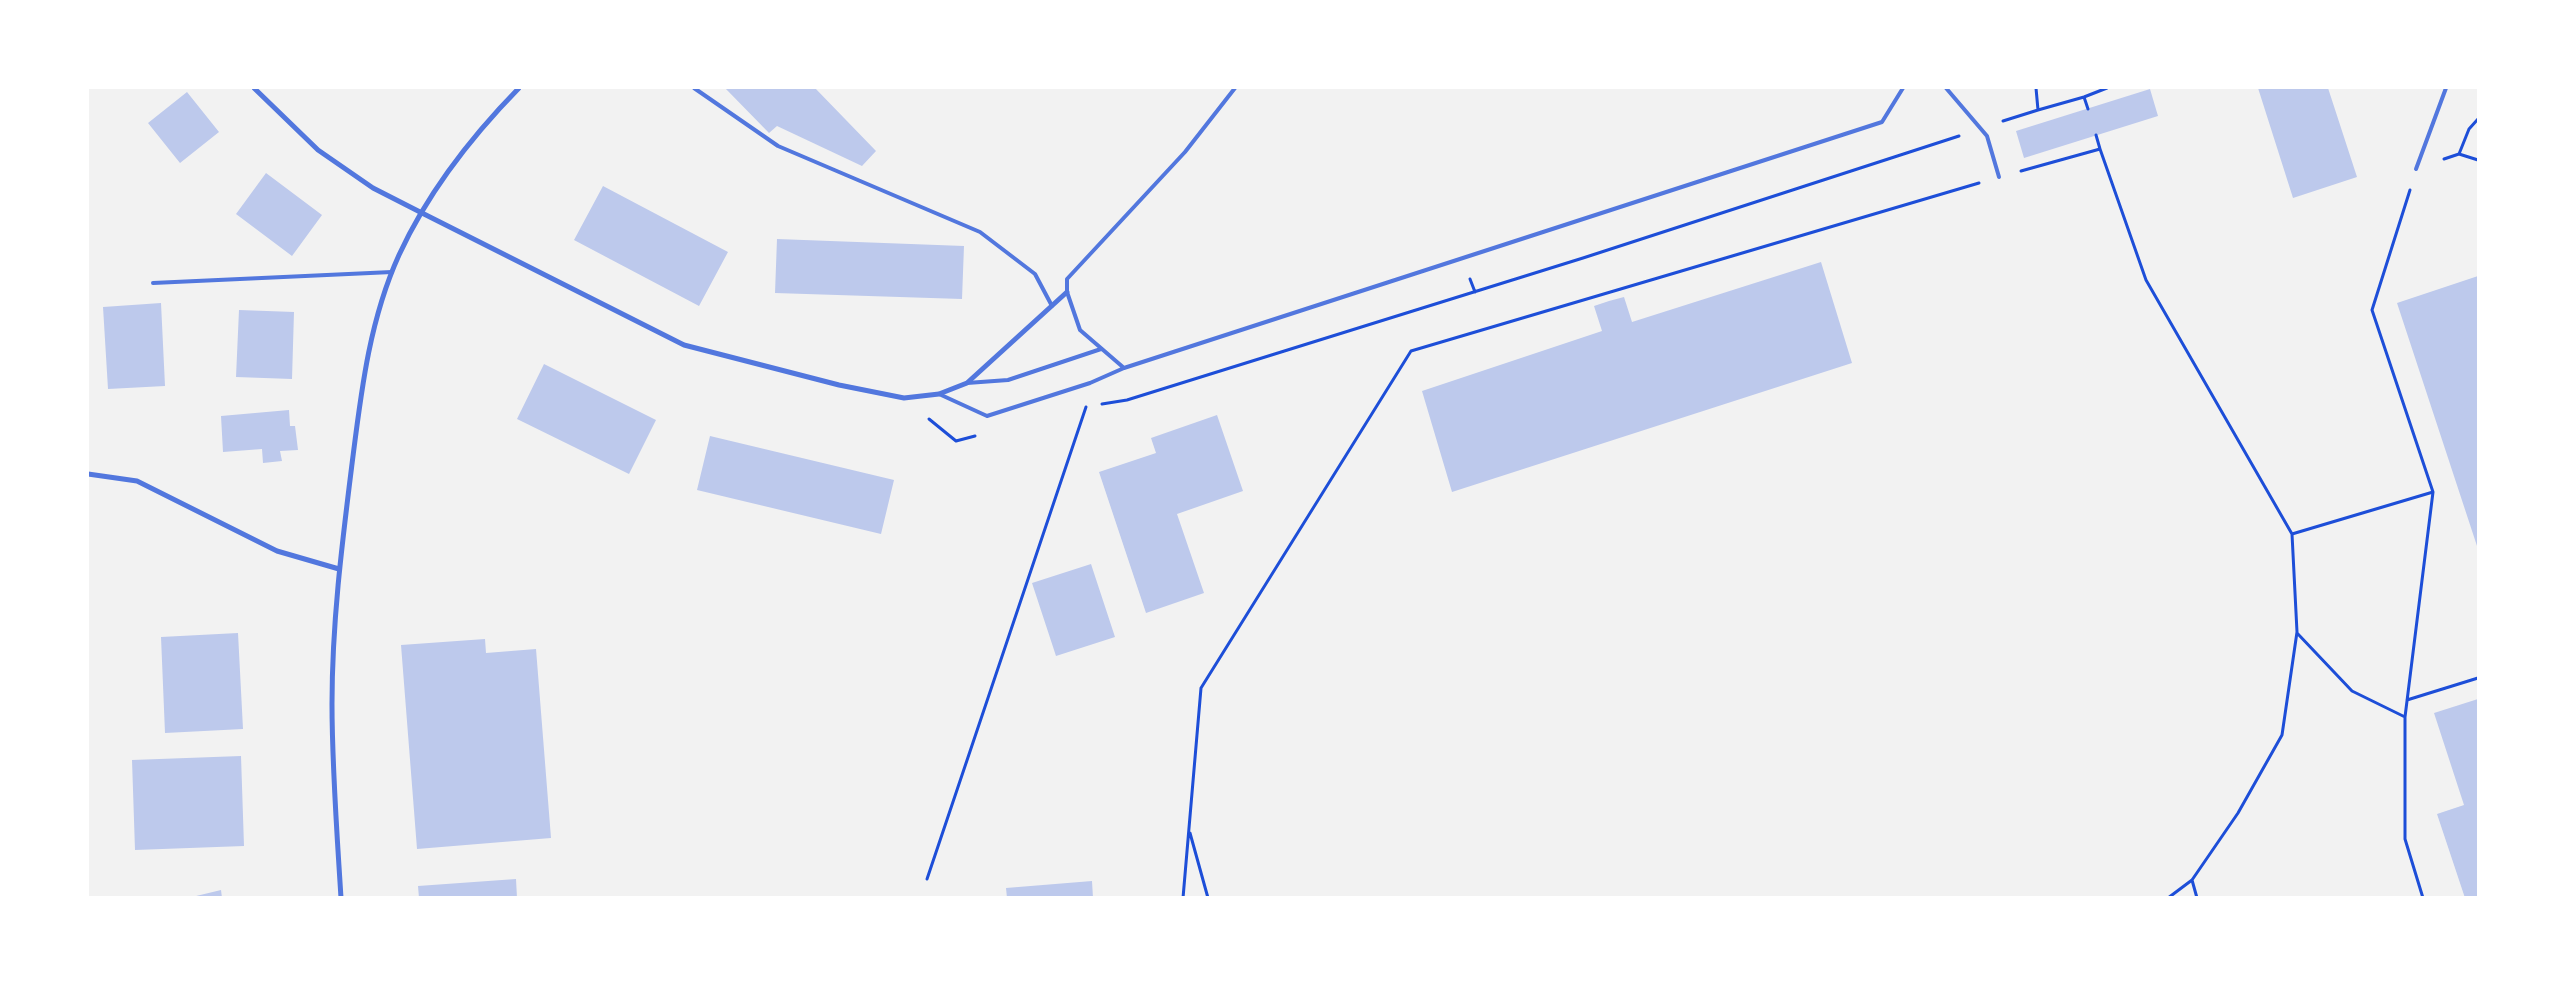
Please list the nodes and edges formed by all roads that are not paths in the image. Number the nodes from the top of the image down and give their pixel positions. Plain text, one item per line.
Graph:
1 (254, 88) edge
2 (518, 88) edge
3 (694, 88) edge
4 (1235, 88) edge
5 (1904, 88) edge
6 (1946, 88) edge
7 (2446, 88) edge
8 (2416, 169) road end
9 (1999, 177) road end
10 (422, 213) junction
11 (392, 272) junction
12 (153, 283) dead end
13 (1068, 292) junction
14 (1052, 306) junction
15 (1101, 349) junction
16 (1124, 368) junction
17 (967, 383) junction
18 (939, 394) junction
19 (88, 474) edge
20 (339, 569) junction
21 (340, 898) edge

1 - 10 street
2 - 10 street
3 - 14 lane
4 - 13 lane
5 - 16 lane
6 - 9 lane
7 - 8 lane
10 - 11 street
10 - 18 street
11 - 12 lane
11 - 20 street
13 - 14 street
13 - 15 lane
14 - 17 street
15 - 16 lane
15 - 17 lane
16 - 18 lane
17 - 18 street
19 - 20 street
20 - 21 street

